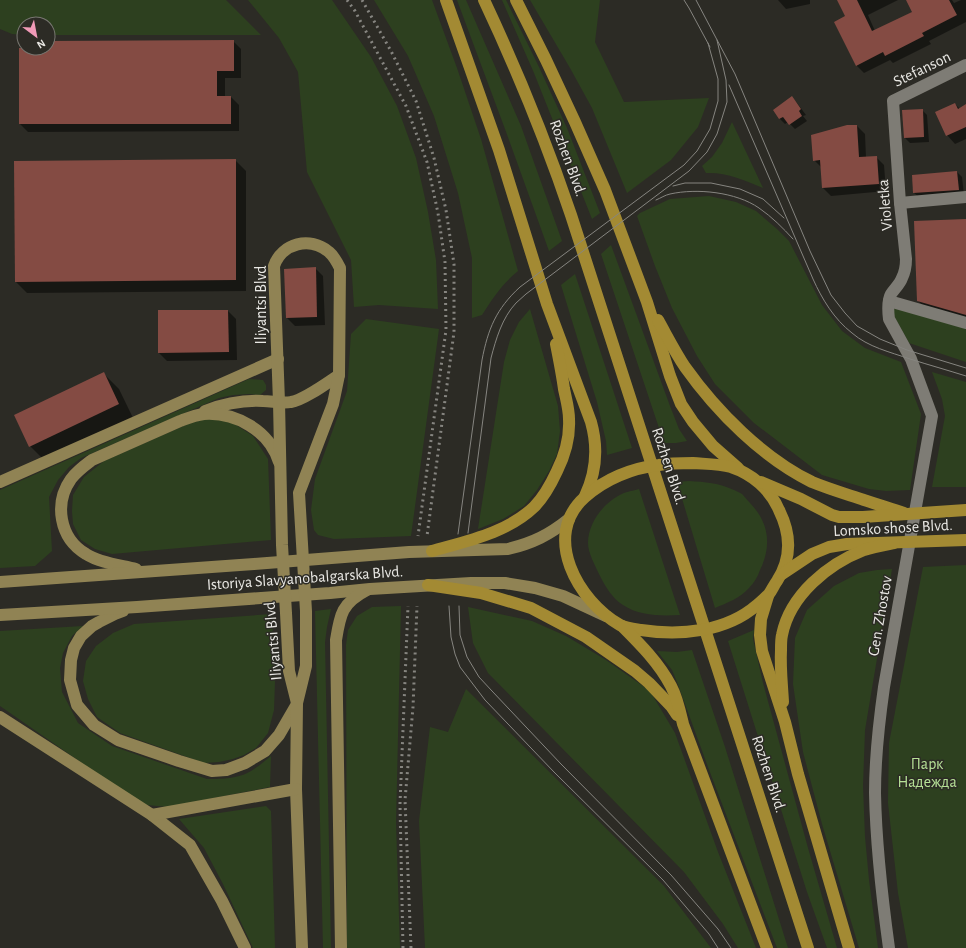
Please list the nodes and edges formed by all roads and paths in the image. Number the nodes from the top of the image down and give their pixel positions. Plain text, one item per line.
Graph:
1 (446, 0) edge
2 (484, 0) edge
3 (516, 0) edge
4 (966, 65) edge
5 (893, 101) joint
6 (966, 197) edge
7 (900, 203) junction
8 (889, 300) junction
9 (647, 302) junction
10 (549, 309) junction
11 (966, 323) edge
12 (278, 359) junction
13 (339, 375) junction
14 (280, 402) junction
15 (180, 421) junction
16 (281, 469) junction
17 (750, 476) junction
18 (0, 482) edge
19 (584, 498) junction
20 (962, 510) edge
21 (904, 513) junction
22 (569, 519) junction
23 (960, 540) edge
24 (894, 543) junction
25 (432, 551) junction
26 (147, 572) junction
27 (782, 574) junction
28 (0, 582) edge
29 (471, 587) junction
30 (370, 589) junction
31 (768, 596) junction
32 (137, 607) junction
33 (0, 616) edge
34 (607, 616) junction
35 (621, 626) junction
36 (297, 703) junction
37 (0, 717) edge
38 (785, 722) junction
39 (683, 724) junction
40 (296, 790) junction
41 (152, 815) junction
42 (245, 948) edge
43 (302, 948) edge
44 (341, 948) edge
45 (767, 948) edge
46 (808, 948) edge
47 (849, 948) edge
48 (889, 948) edge

1 - 10 main road
2 - 46 main road, Rozhen Blvd.
3 - 9 main road, Rozhen Blvd.
4 - 5 street, Stefanson
5 - 7 street, Violetka
6 - 7 street
7 - 8 street, Violetka
8 - 11 street
8 - 48 street, Gen. Zhostov
9 - 17 main road, Rozhen Blvd.
9 - 21 main road
10 - 19 main road
10 - 25 main road
12 - 13 main road, Iliyantsi Blvd
12 - 14 main road, Iliyantsi Blvd
12 - 18 main road
13 - 14 main road
13 - 36 main road, Iliyantsi Blvd
14 - 15 main road
14 - 16 main road, Iliyantsi Blvd
15 - 16 main road
15 - 26 main road
16 - 36 main road, Iliyantsi Blvd
17 - 19 main road, Lomsko shose Blvd.
17 - 21 main road, Lomsko shose Blvd.
17 - 27 main road, Rozhen Blvd.
19 - 22 main road
20 - 21 main road, Lomsko shose Blvd.
22 - 25 main road, Istoriya Slavyanobalgarska Blvd.
22 - 34 main road
23 - 24 main road, Lomsko shose Blvd.
24 - 27 main road, Lomsko shose Blvd.
24 - 38 main road
25 - 26 main road, Istoriya Slavyanobalgarska Blvd.
26 - 28 main road, Istoriya Slavyanobalgarska Blvd.
27 - 31 main road
29 - 30 main road, Istoriya Slavyanobalgarska Blvd.
29 - 34 main road
29 - 39 main road
30 - 32 main road, Istoriya Slavyanobalgarska Blvd.
30 - 44 main road
31 - 35 main road
31 - 38 main road, Rozhen Blvd.
32 - 33 main road, Istoriya Slavyanobalgarska Blvd.
32 - 36 main road
34 - 35 main road
35 - 39 main road
36 - 40 main road, Iliyantsi Blvd
37 - 41 main road
38 - 47 main road, Rozhen Blvd.
39 - 45 main road
40 - 41 main road
40 - 43 main road, Iliyantsi Blvd
41 - 42 main road

